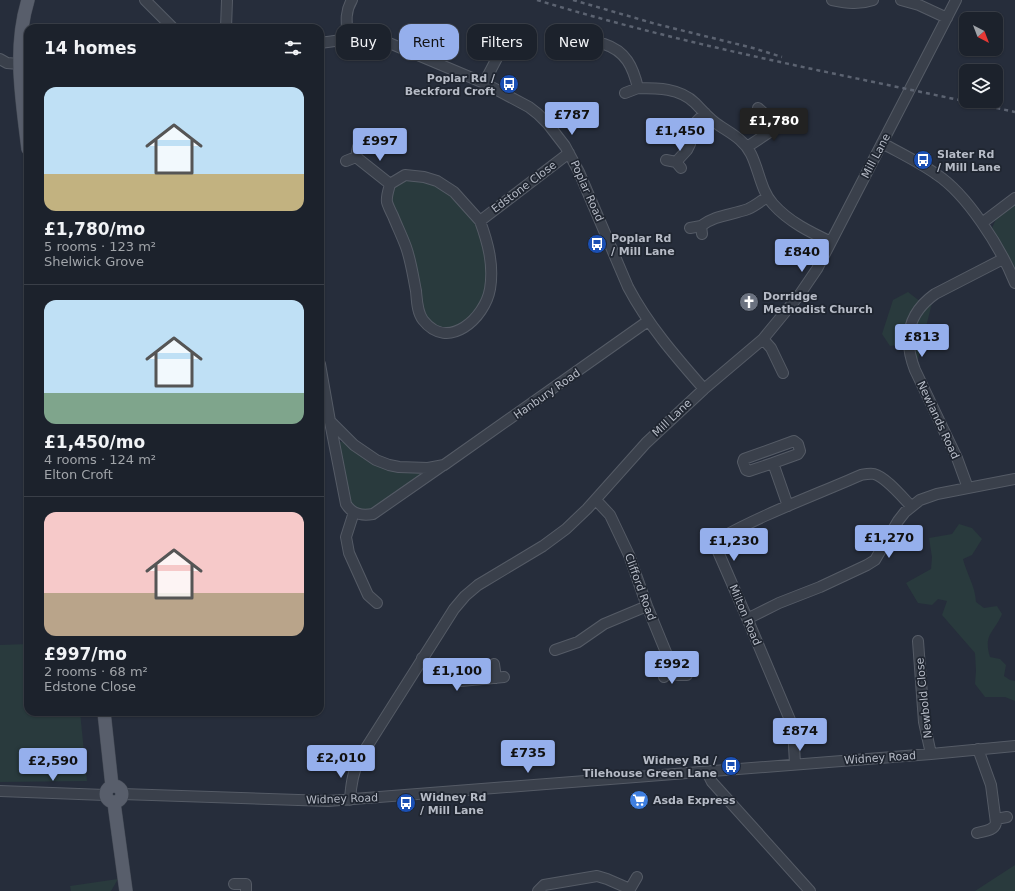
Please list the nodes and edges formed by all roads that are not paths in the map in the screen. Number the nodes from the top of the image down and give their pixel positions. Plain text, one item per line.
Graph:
1 (145, 0) edge
2 (227, 0) edge
3 (352, 0) edge
4 (832, 0) edge
5 (873, 0) edge
6 (901, 0) edge
7 (956, 0) edge
8 (25, 4) edge
9 (947, 18) junction
10 (169, 24) edge
11 (226, 24) edge
12 (347, 24) edge
13 (336, 41) edge
14 (324, 42) edge
15 (391, 44) edge
16 (604, 44) dead end
17 (0, 59) edge
18 (496, 60) edge
19 (19, 64) junction
20 (484, 83) junction
21 (638, 88) junction
22 (625, 93) dead end
23 (758, 108) dead end
24 (24, 111) edge
25 (704, 113) junction
26 (789, 119) dead end
27 (778, 126) junction
28 (882, 143) junction
29 (747, 147) junction
30 (569, 153) junction
31 (346, 161) dead end
32 (674, 163) dead end
33 (390, 184) junction
34 (767, 197) junction
35 (1015, 198) edge
36 (480, 221) junction
37 (982, 223) junction
38 (690, 228) dead end
39 (832, 242) junction
40 (1004, 259) junction
41 (1015, 283) edge
42 (648, 321) junction
43 (763, 339) junction
44 (783, 373) dead end
45 (324, 387) edge
46 (704, 389) junction
47 (330, 421) junction
48 (773, 463) junction
49 (444, 465) junction
50 (1015, 479) edge
51 (968, 488) junction
52 (596, 500) junction
53 (788, 506) junction
54 (911, 506) junction
55 (354, 512) junction
56 (376, 603) dead end
57 (647, 606) junction
58 (748, 618) junction
59 (918, 641) dead end
60 (555, 650) dead end
61 (422, 658) junction
62 (494, 664) dead end
63 (672, 667) junction
64 (687, 675) dead end
65 (664, 677) dead end
66 (104, 716) edge
67 (1015, 746) edge
68 (978, 749) junction
69 (931, 754) junction
70 (795, 764) junction
71 (708, 772) junction
72 (0, 791) edge
73 (113, 794) junction
74 (350, 800) junction
75 (1007, 817) dead end
76 (996, 819) junction
77 (977, 833) dead end
78 (637, 877) dead end
79 (234, 884) dead end
80 (126, 891) edge
81 (246, 891) edge
82 (538, 891) edge
83 (810, 891) edge

1 - 10 street
2 - 11 street
3 - 12 street
4 - 5 street
6 - 9 street
7 - 9 street, Mill Lane
8 - 19 main road
9 - 28 street, Mill Lane
13 - 14 street, Poplar Road
15 - 20 street, Poplar Road
16 - 21 street
17 - 19 street
18 - 20 street
19 - 24 main road
20 - 30 street, Poplar Road
21 - 22 street
21 - 25 street
23 - 27 street
25 - 29 street
25 - 32 street
26 - 27 street
27 - 29 street
28 - 37 street
28 - 39 street, Mill Lane
29 - 34 street
30 - 36 street, Edstone Close
30 - 42 street, Poplar Road
31 - 33 street
33 - 36 street, Edstone Close
33 - 36 street, Edstone Close
34 - 38 street
34 - 39 street
35 - 37 street
37 - 40 street
39 - 43 street, Mill Lane
40 - 41 street
40 - 51 street, Newlands Road
42 - 46 street, Poplar Road
42 - 49 street, Hanbury Road
43 - 44 street
43 - 46 street, Mill Lane
45 - 47 street
46 - 52 street, Mill Lane
47 - 49 street, Hanbury Road
47 - 55 street
48 - 48 street
48 - 53 street
49 - 55 street, Hanbury Road
50 - 51 street
51 - 54 street
52 - 57 street, Clifford Road
52 - 61 street, Mill Lane
53 - 54 street, Milton Road
53 - 58 street, Milton Road
54 - 58 street
55 - 56 street
57 - 60 street
57 - 63 street, Clifford Road
58 - 70 street, Milton Road
59 - 69 street, Newbold Close
61 - 62 street
61 - 74 street, Mill Lane
63 - 64 street
63 - 65 street
66 - 73 main road
67 - 68 street, Widney Road
68 - 69 street, Widney Road
68 - 76 street
69 - 70 street, Widney Road
70 - 71 street, Widney Road
71 - 74 street, Widney Road
71 - 83 street
72 - 73 street, Widney Road
73 - 74 street, Widney Road
73 - 80 main road
75 - 76 street
76 - 77 street
78 - 82 street
79 - 81 street

